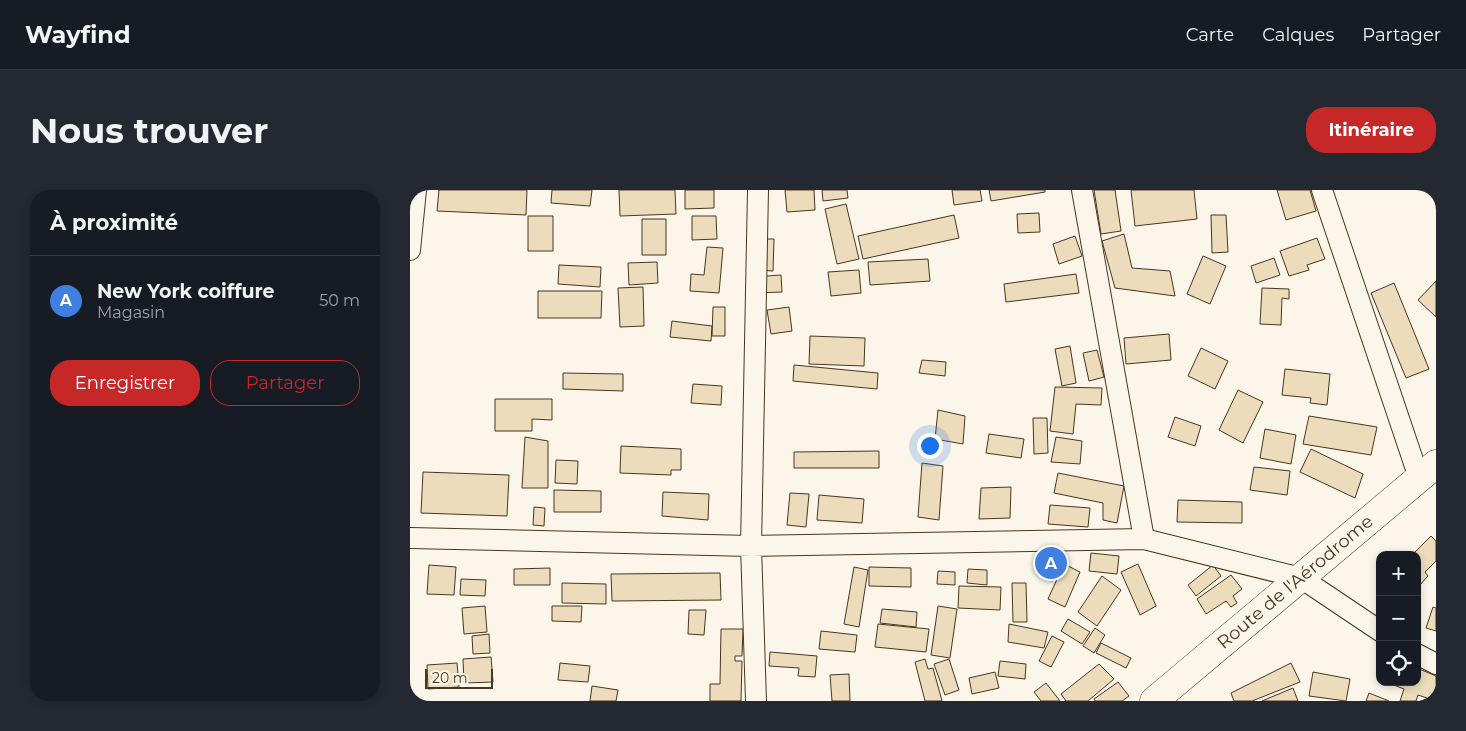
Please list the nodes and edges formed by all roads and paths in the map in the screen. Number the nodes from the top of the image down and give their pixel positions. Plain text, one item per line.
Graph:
1 (416, 190) edge
2 (758, 190) edge
3 (1082, 190) edge
4 (1322, 190) edge
5 (410, 250) edge
6 (1427, 471) edge
7 (410, 538) edge
8 (1144, 539) junction
9 (751, 546) junction
10 (1301, 578) junction
11 (1376, 628) edge
12 (1421, 656) edge
13 (1436, 664) edge
14 (756, 701) edge
15 (1154, 701) edge

1 - 5 street
2 - 9 street
3 - 8 street
4 - 6 street
6 - 10 street, Route de l'Aérodrome
7 - 9 street
8 - 9 street
8 - 10 street
9 - 14 street
10 - 11 street
10 - 15 street, Route de l'Aérodrome
12 - 13 street

